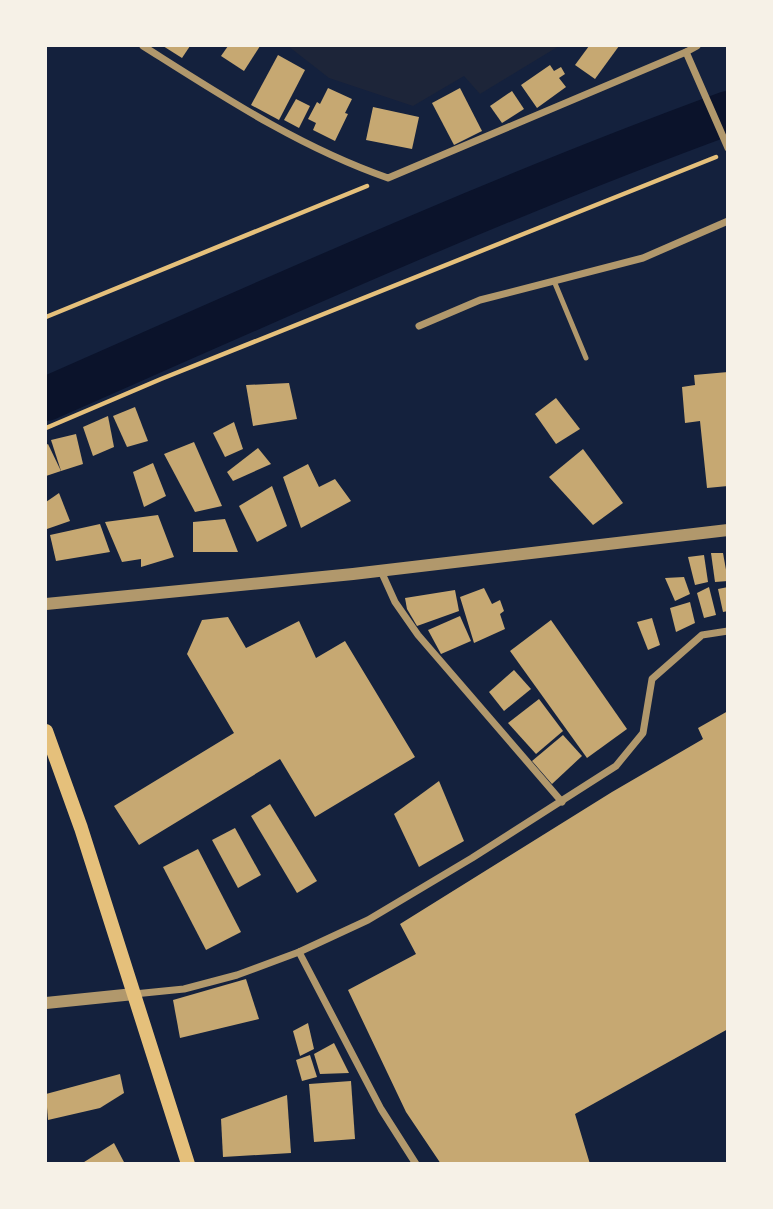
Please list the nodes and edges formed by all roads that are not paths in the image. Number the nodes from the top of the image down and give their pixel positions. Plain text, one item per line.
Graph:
1 (143, 46) edge
2 (697, 46) edge
3 (687, 55) junction
4 (727, 148) edge
5 (727, 221) edge
6 (554, 281) junction
7 (419, 326) dead end
8 (586, 358) dead end
9 (727, 530) edge
10 (381, 571) junction
11 (46, 604) edge
12 (727, 631) edge
13 (46, 731) edge
14 (562, 802) junction
15 (299, 953) junction
16 (134, 994) junction
17 (46, 1003) edge
18 (188, 1164) edge
19 (416, 1164) edge

1 - 3 street
2 - 3 street
3 - 4 street
5 - 6 street
6 - 7 street
6 - 8 lane
9 - 10 street
10 - 11 street
10 - 14 street
12 - 14 street
13 - 16 main road
14 - 15 street
15 - 16 street
15 - 19 street
16 - 17 street
16 - 18 main road

